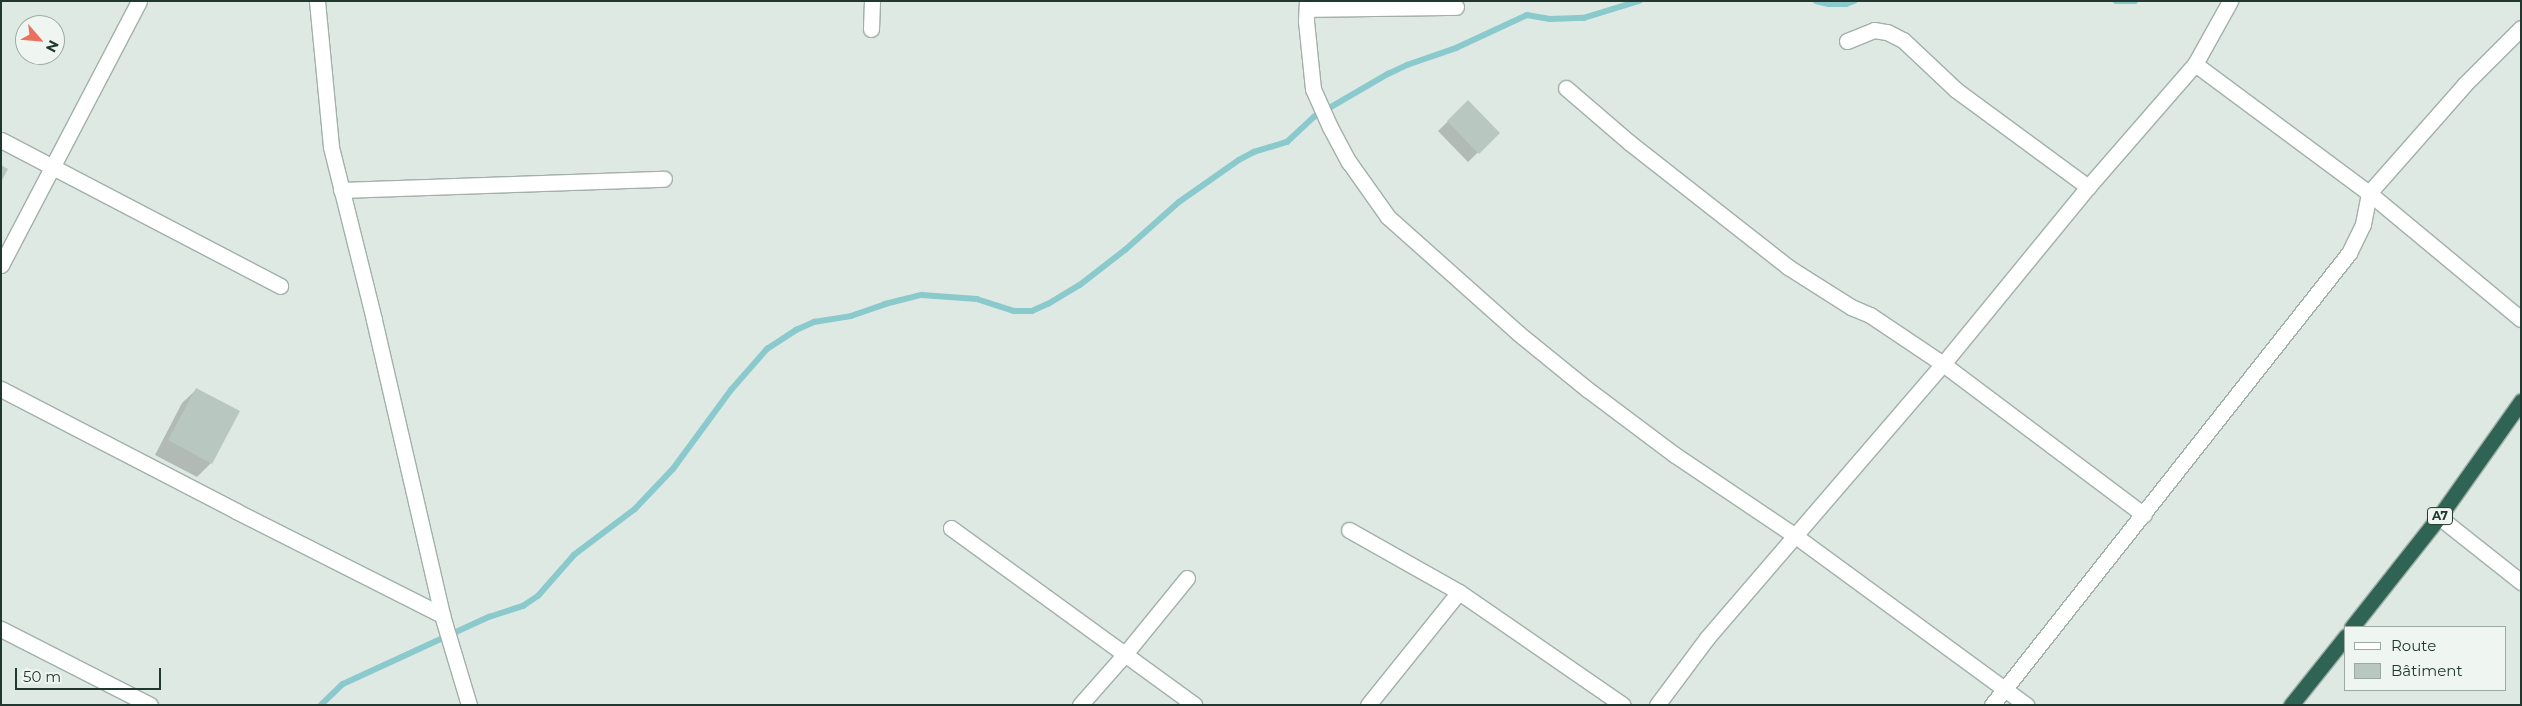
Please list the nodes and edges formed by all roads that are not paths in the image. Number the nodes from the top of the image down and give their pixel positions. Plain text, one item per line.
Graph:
1 (138, 1) edge
2 (316, 1) edge
3 (872, 1) edge
4 (2230, 1) edge
5 (1307, 5) edge
6 (1456, 7) dead end
7 (2521, 28) edge
8 (871, 29) dead end
9 (1847, 41) dead end
10 (2195, 64) junction
11 (1566, 88) dead end
12 (1, 140) edge
13 (51, 166) junction
14 (664, 179) dead end
15 (2088, 187) junction
16 (341, 190) junction
17 (2369, 193) junction
18 (1, 265) edge
19 (280, 286) dead end
20 (2521, 319) edge
21 (1943, 364) junction
22 (1, 389) edge
23 (2521, 401) edge
24 (2144, 515) junction
25 (2439, 518) junction
26 (951, 528) dead end
27 (1348, 530) dead end
28 (1794, 535) junction
29 (1187, 578) dead end
30 (2521, 582) edge
31 (1459, 592) junction
32 (444, 618) junction
33 (2353, 626) edge
34 (1, 629) edge
35 (2344, 639) edge
36 (1125, 654) junction
37 (2005, 689) junction
38 (150, 705) edge
39 (469, 705) edge
40 (1080, 705) edge
41 (1195, 705) edge
42 (1368, 705) edge
43 (1623, 705) edge
44 (1657, 705) edge
45 (1992, 705) edge
46 (2026, 705) edge
47 (2291, 705) edge

1 - 13 street
2 - 16 street
3 - 8 street
4 - 10 street
5 - 6 street
5 - 28 street
7 - 17 street
9 - 15 street
10 - 15 street
10 - 17 street
11 - 21 street
12 - 13 street
13 - 18 street
13 - 19 street
14 - 16 street
15 - 21 street
16 - 32 street
17 - 20 street
17 - 24 street
21 - 24 street
21 - 28 street
22 - 32 street
23 - 25 highway, A7
24 - 37 street
25 - 30 street
25 - 33 highway, A7
26 - 36 street
27 - 31 street
28 - 37 street
28 - 44 street
29 - 36 street
31 - 42 street
31 - 43 street
32 - 39 street
34 - 38 street
35 - 47 highway
36 - 40 street
36 - 41 street
37 - 45 street
37 - 46 street

